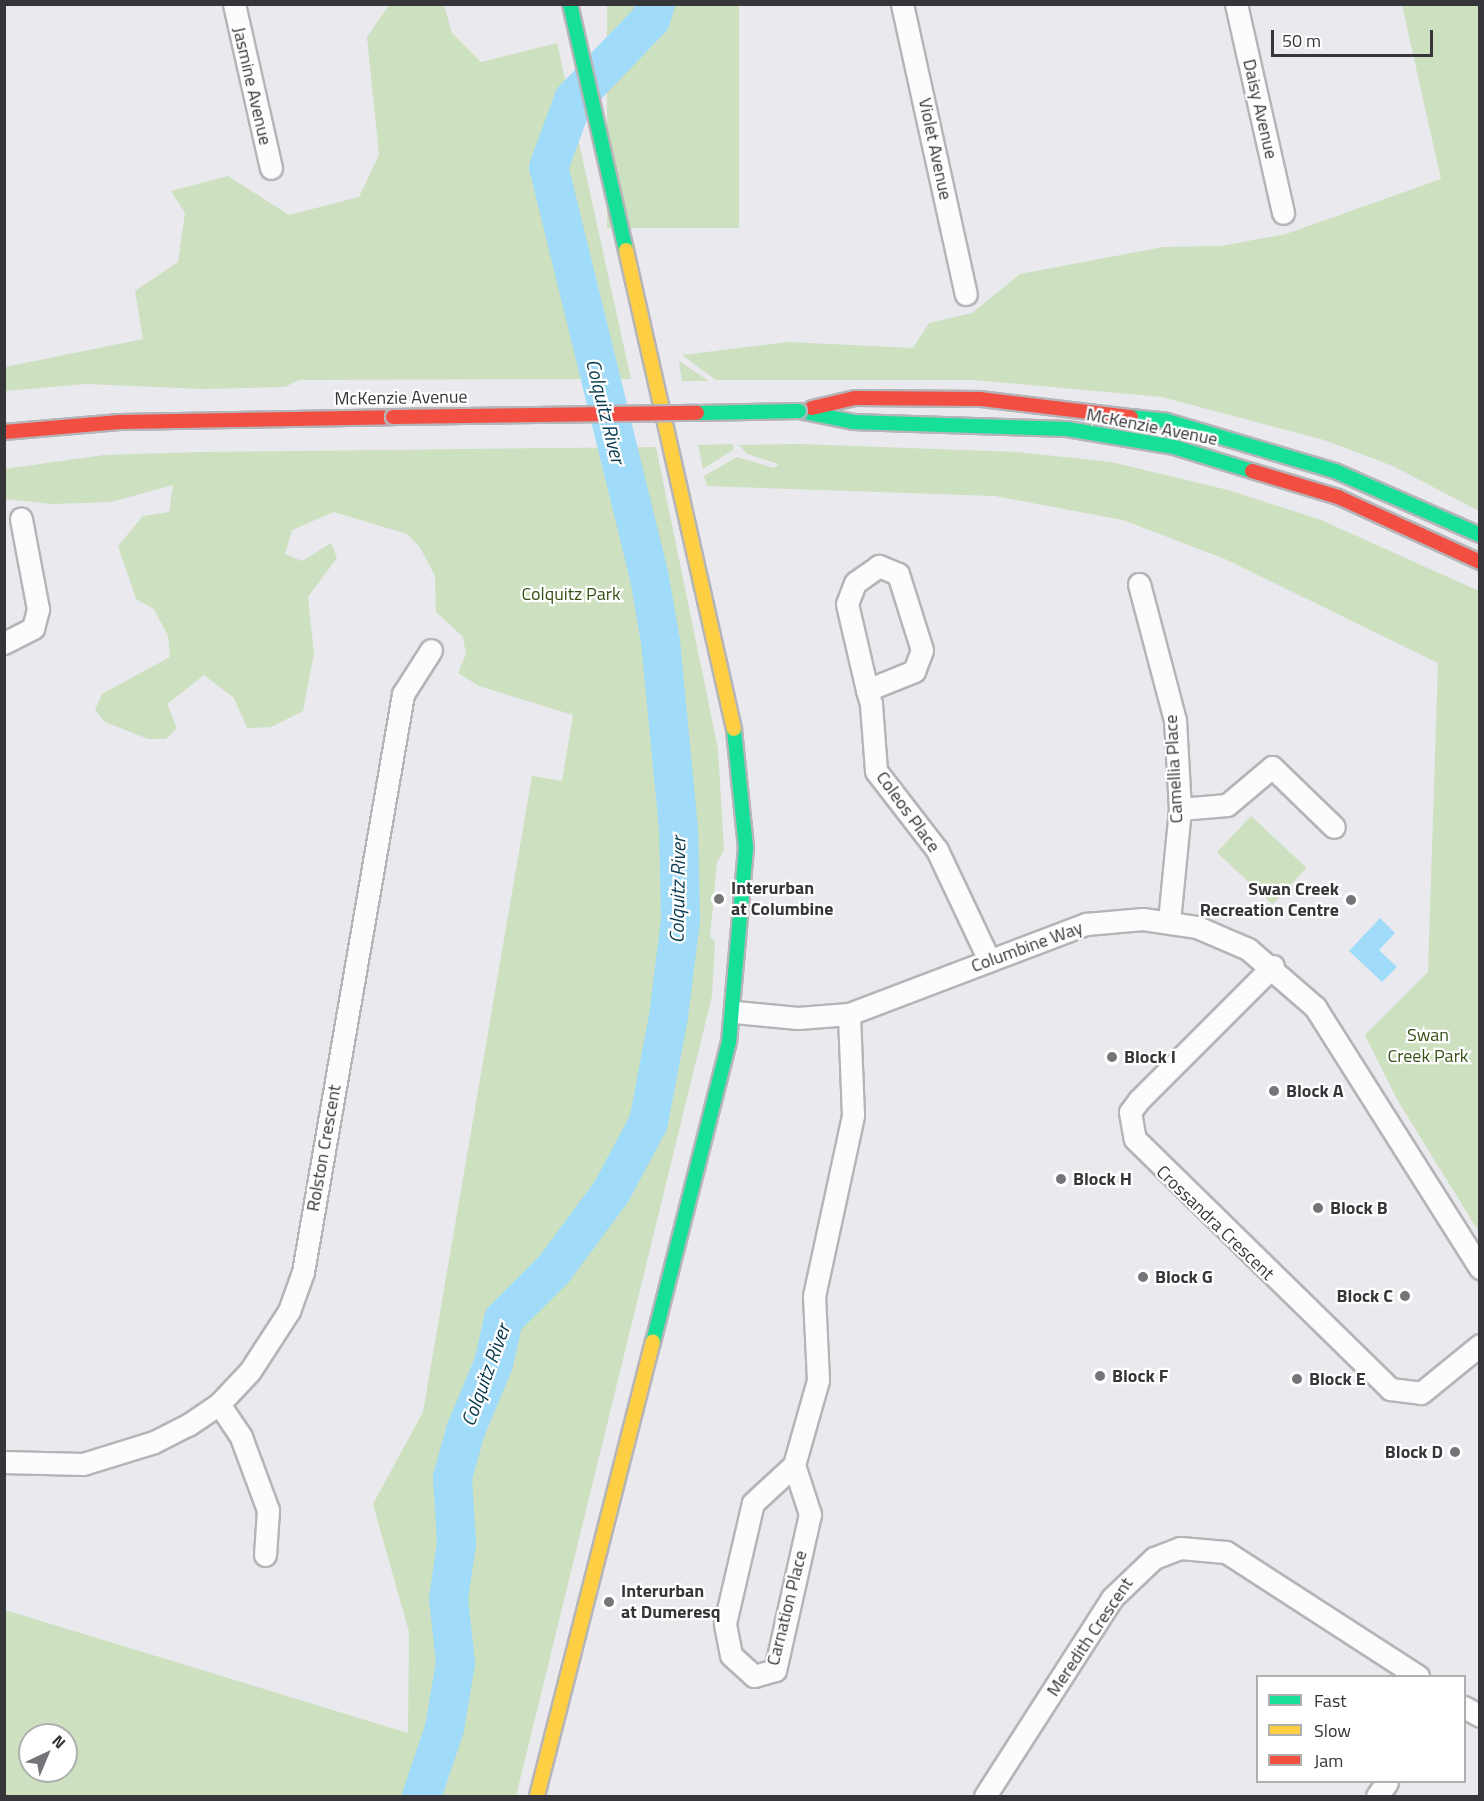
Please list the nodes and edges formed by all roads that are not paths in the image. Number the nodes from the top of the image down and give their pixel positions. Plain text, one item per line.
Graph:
1 (234, 4) edge
2 (570, 4) edge
3 (902, 4) edge
4 (1236, 4) edge
5 (271, 168) dead end
6 (1283, 213) dead end
7 (966, 294) dead end
8 (799, 411) junction
9 (4, 432) edge
10 (21, 519) dead end
11 (1479, 535) edge
12 (1479, 562) edge
13 (1139, 584) dead end
14 (4, 643) edge
15 (431, 650) dead end
16 (867, 690) junction
17 (1180, 809) junction
18 (1334, 827) dead end
19 (1169, 921) junction
20 (989, 960) junction
21 (1273, 966) junction
22 (735, 1012) junction
23 (849, 1014) junction
24 (1479, 1268) edge
25 (1479, 1345) edge
26 (219, 1404) junction
27 (4, 1461) edge
28 (794, 1465) junction
29 (265, 1555) dead end
30 (1415, 1675) edge
31 (1466, 1708) edge
32 (1479, 1716) edge
33 (1386, 1783) edge
34 (537, 1797) edge
35 (984, 1797) edge
36 (1377, 1797) edge

1 - 5 street, Jasmine Avenue
2 - 22 main road
3 - 7 street, Violet Avenue
4 - 6 street, Daisy Avenue
8 - 9 main road, McKenzie Avenue, bridge
8 - 11 main road, McKenzie Avenue
8 - 12 main road, McKenzie Avenue
10 - 14 street
13 - 17 street, Camellia Place
15 - 26 street, Rolston Crescent
16 - 16 street, Coleos Place
16 - 20 street, Coleos Place
17 - 18 street
17 - 19 street, Camellia Place
19 - 20 street, Columbine Way
19 - 21 street, Columbine Way
20 - 23 street, Columbine Way
21 - 24 street, Columbine Way
21 - 25 street, Crossandra Crescent
22 - 23 street, Columbine Way
22 - 34 main road
23 - 28 street
26 - 27 street, Rolston Crescent
26 - 29 street
28 - 28 street, Carnation Place
30 - 35 street, Meredith Crescent
31 - 32 street
33 - 36 street

